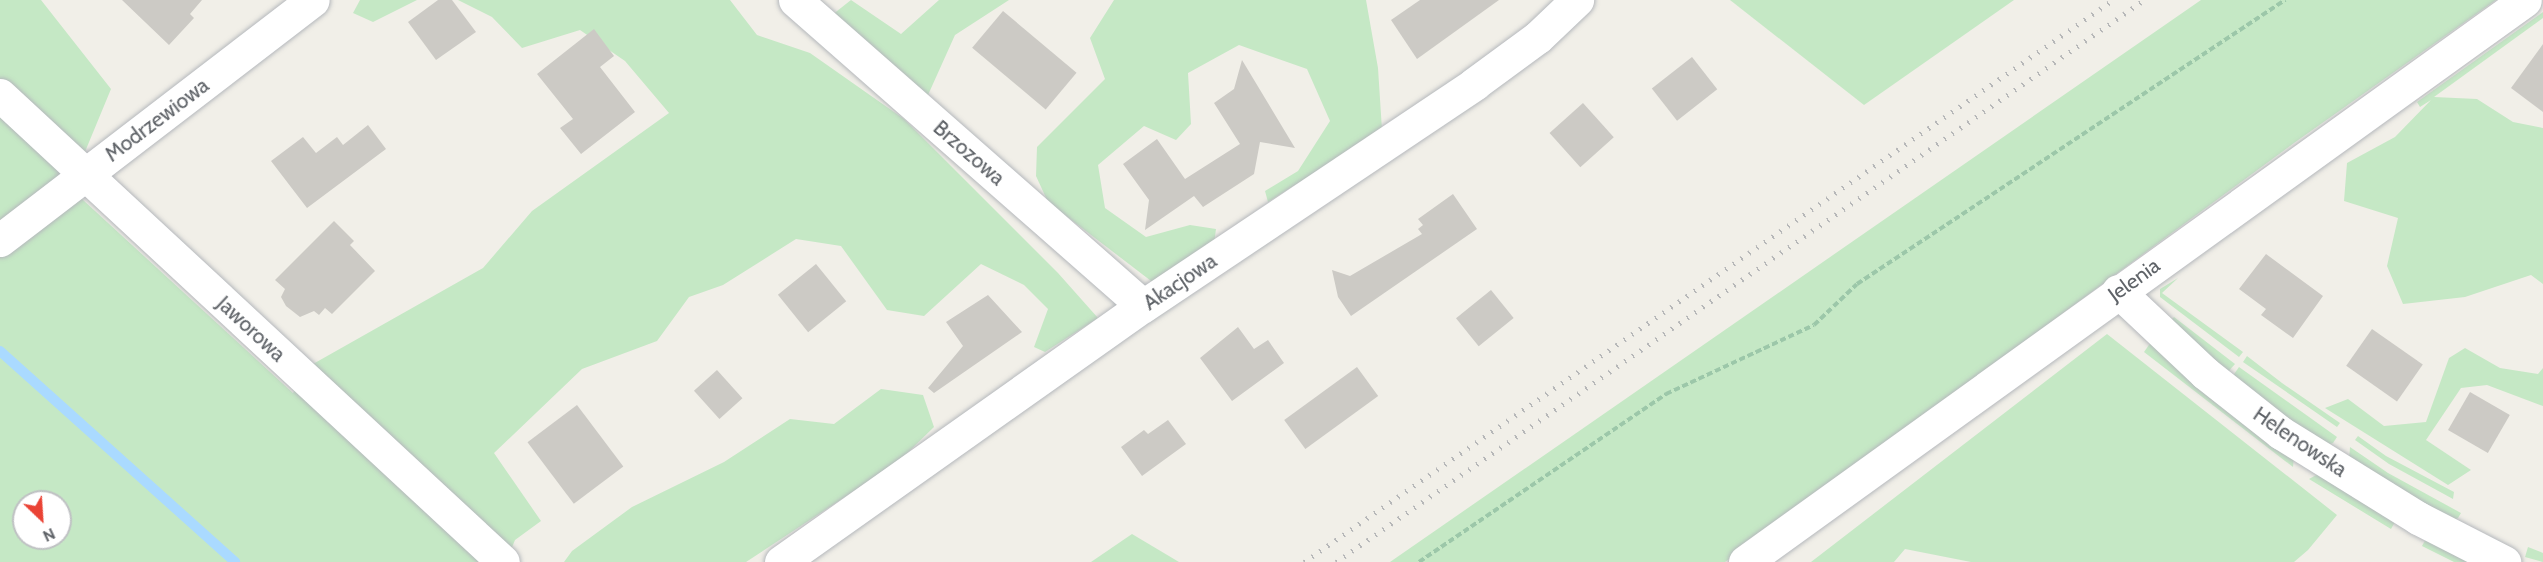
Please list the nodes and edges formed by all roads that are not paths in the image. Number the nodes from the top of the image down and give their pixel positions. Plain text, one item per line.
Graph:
1 (313, 0) edge
2 (795, 0) edge
3 (1577, 0) edge
4 (2525, 0) edge
5 (0, 95) edge
6 (84, 175) junction
7 (0, 240) edge
8 (2118, 291) junction
9 (1143, 306) junction
10 (503, 562) edge
11 (782, 562) edge
12 (1745, 562) edge
13 (2504, 562) edge

1 - 6 street, Modrzewiowa
2 - 9 street, Brzozowa
3 - 9 street, Akacjowa
4 - 8 street, Jelenia
5 - 6 street, Jaworowa
6 - 7 street, Modrzewiowa
6 - 10 street, Jaworowa
8 - 12 street, Jelenia
8 - 13 street, Helenowska
9 - 11 street, Akacjowa

